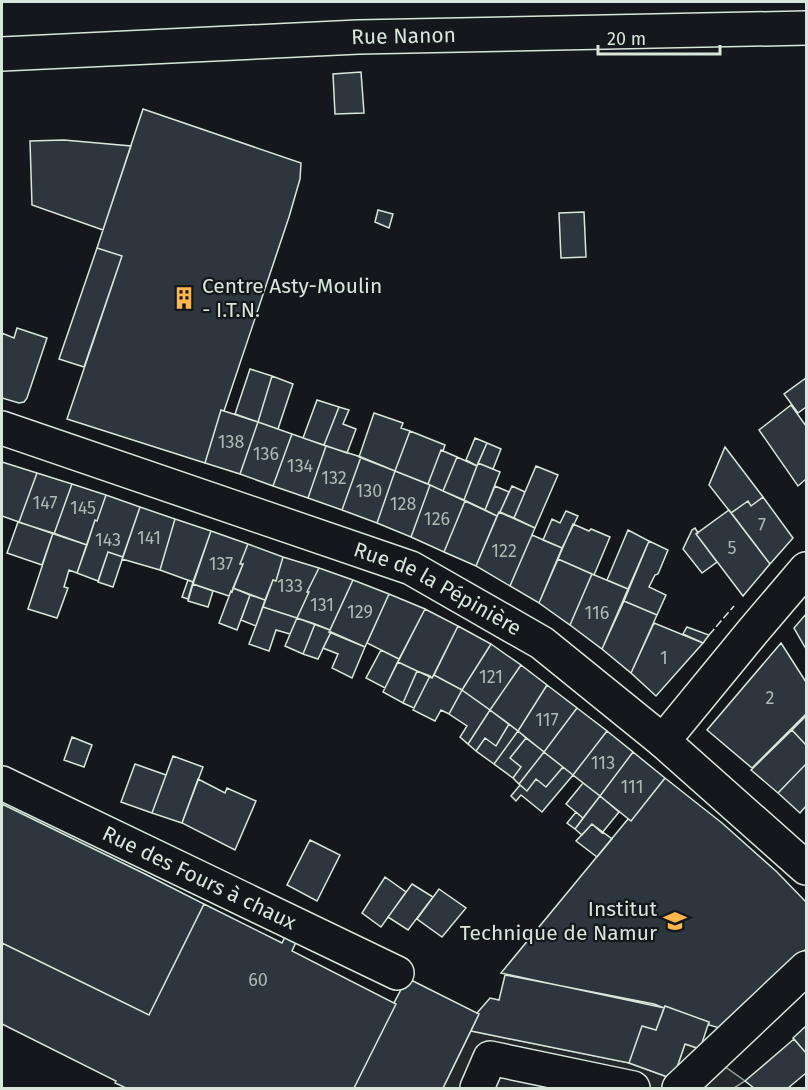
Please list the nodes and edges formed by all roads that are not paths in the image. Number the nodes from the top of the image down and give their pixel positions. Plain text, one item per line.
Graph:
1 (807, 28) edge
2 (2, 54) edge
3 (2, 428) edge
4 (807, 569) edge
5 (663, 741) junction
6 (2, 783) edge
7 (807, 868) edge
8 (807, 968) edge
9 (397, 973) dead end
10 (477, 1089) edge
11 (633, 1089) edge
12 (679, 1089) edge

1 - 2 street, Rue Nanon
3 - 5 street, Rue de la Pépinière
4 - 5 street
5 - 7 street, Rue de la Pépinière
6 - 9 street, Rue des Fours à chaux
8 - 12 street
10 - 11 street

